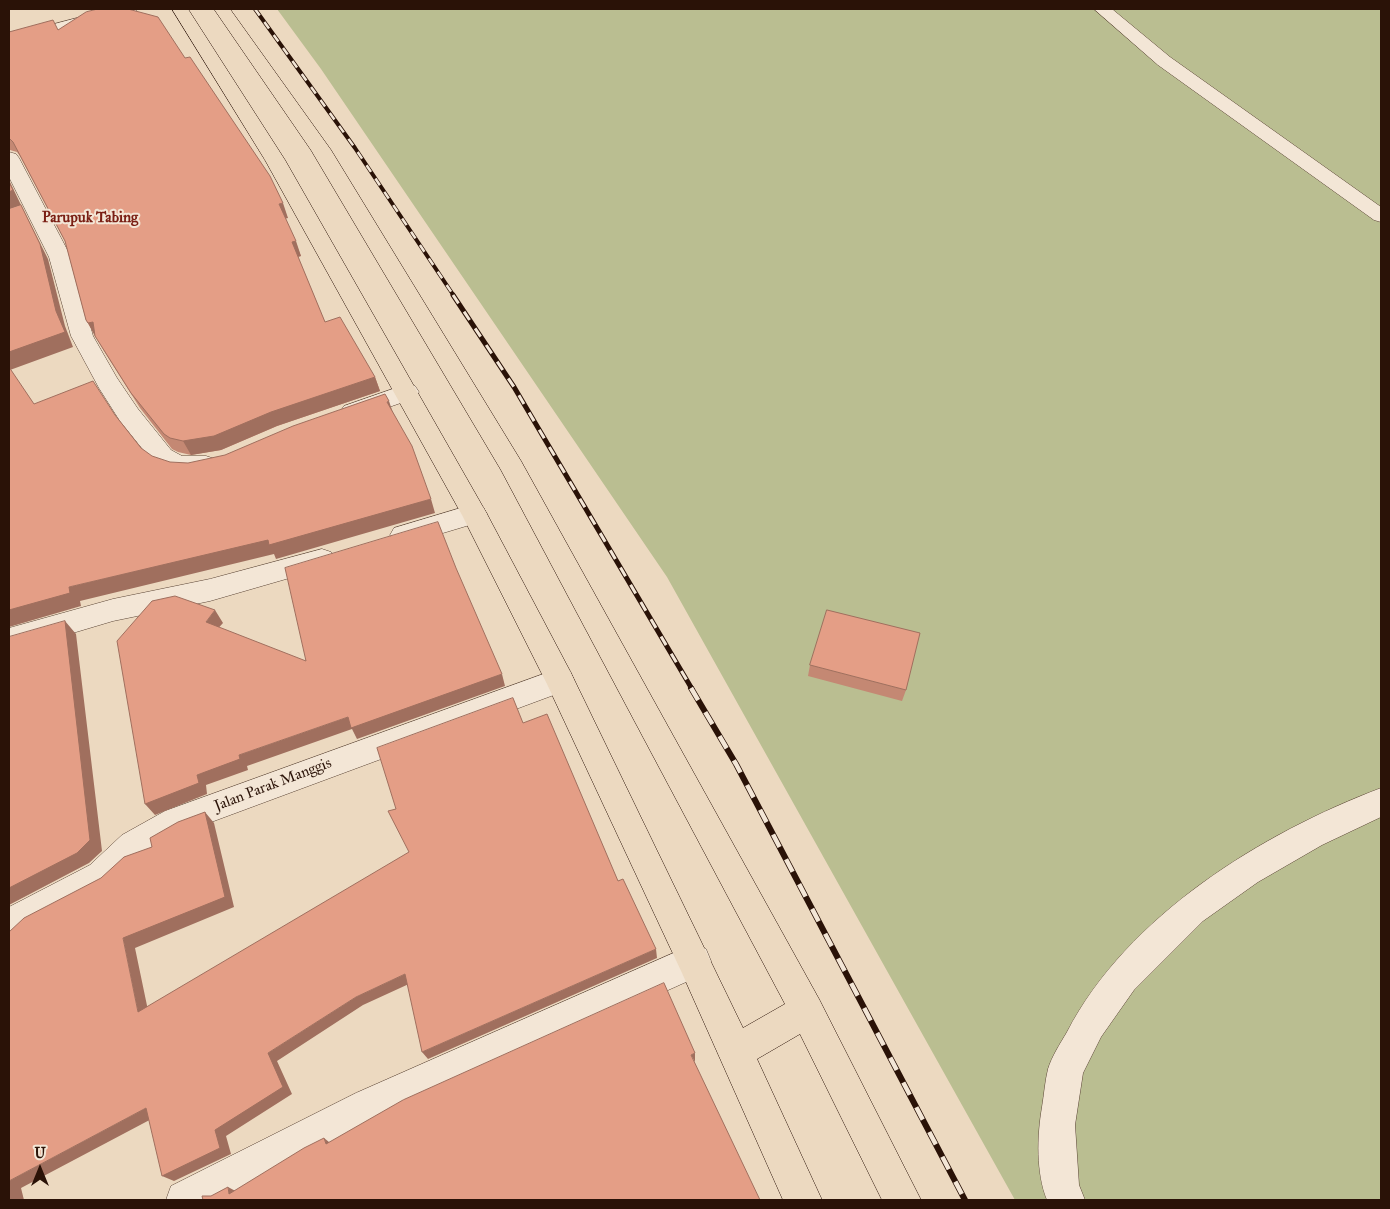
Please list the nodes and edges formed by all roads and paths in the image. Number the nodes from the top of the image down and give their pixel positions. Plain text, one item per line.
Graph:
1 (129, 9) edge
2 (180, 9) edge
3 (222, 9) edge
4 (1102, 9) edge
5 (9, 41) edge
6 (298, 155) junction
7 (9, 158) edge
8 (1381, 216) edge
9 (407, 392) junction
10 (333, 418) edge
11 (226, 460) edge
12 (474, 514) junction
13 (380, 542) edge
14 (342, 553) edge
15 (9, 640) edge
16 (560, 680) junction
17 (1381, 802) edge
18 (9, 929) edge
19 (694, 960) junction
20 (807, 1011) junction
21 (735, 1052) junction
22 (185, 1200) edge
23 (803, 1200) edge
24 (902, 1200) edge
25 (1066, 1200) edge

1 - 5 street
2 - 6 highway
3 - 6 highway
4 - 8 street
6 - 9 highway
6 - 20 highway
7 - 11 street
9 - 10 street
9 - 12 highway
12 - 13 street
12 - 16 highway
14 - 15 street
16 - 18 street, Jalan Parak Manggis
16 - 19 highway
17 - 25 street
19 - 21 highway
19 - 22 street
20 - 21 highway
20 - 24 highway
21 - 23 highway

